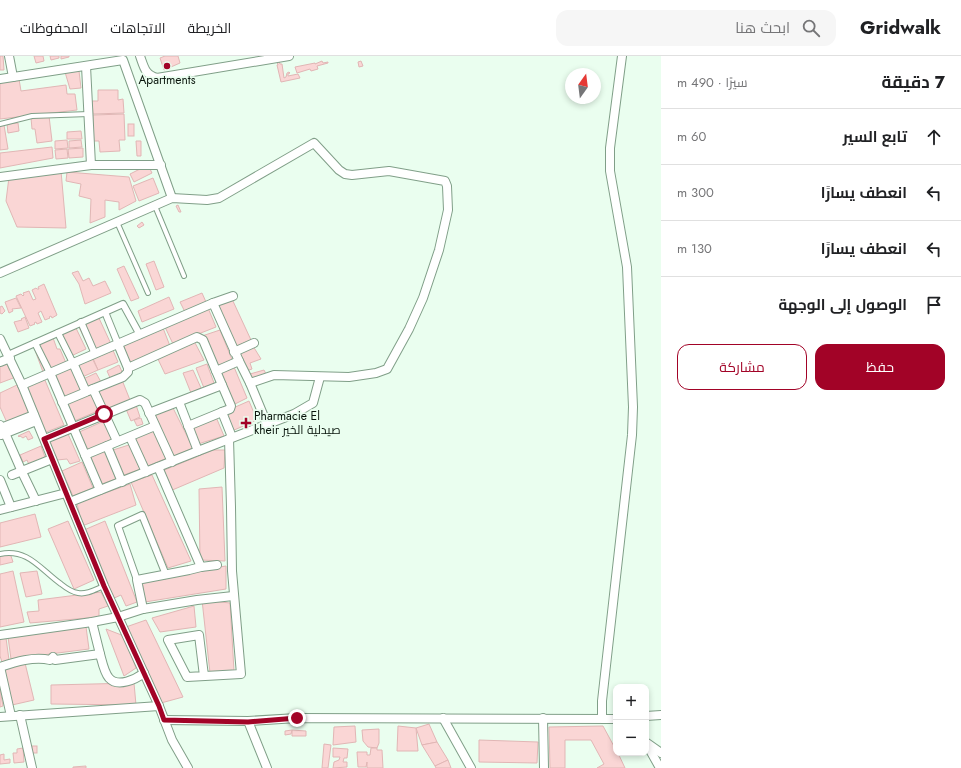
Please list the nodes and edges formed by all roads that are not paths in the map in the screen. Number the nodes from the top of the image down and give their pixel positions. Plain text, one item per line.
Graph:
1 (9, 56) edge
2 (140, 56) edge
3 (289, 56) edge
4 (622, 56) edge
5 (123, 58) edge
6 (86, 66) junction
7 (13, 77) junction
8 (0, 79) edge
9 (89, 114) junction
10 (0, 124) edge
11 (91, 165) junction
12 (161, 165) junction
13 (0, 177) edge
14 (172, 198) junction
15 (154, 205) junction
16 (116, 222) junction
17 (0, 272) edge
18 (184, 276) dead end
19 (148, 293) dead end
20 (233, 296) dead end
21 (213, 303) junction
22 (105, 312) junction
23 (81, 322) junction
24 (58, 333) junction
25 (140, 335) junction
26 (0, 339) edge
27 (35, 343) junction
28 (254, 343) dead end
29 (118, 344) junction
30 (234, 352) junction
31 (95, 354) junction
32 (9, 356) junction
33 (239, 361) junction
34 (0, 362) edge
35 (73, 364) junction
36 (128, 368) junction
37 (216, 371) junction
38 (50, 373) junction
39 (320, 377) junction
40 (250, 383) junction
41 (222, 385) junction
42 (22, 386) junction
43 (89, 391) junction
44 (62, 402) junction
45 (179, 402) junction
46 (222, 412) junction
47 (149, 413) junction
48 (104, 414) junction
49 (35, 418) junction
50 (267, 424) junction
51 (155, 426) junction
52 (188, 426) junction
53 (72, 427) junction
54 (2, 430) edge
55 (130, 436) junction
56 (231, 438) junction
57 (44, 439) junction
58 (117, 442) junction
59 (107, 446) junction
60 (198, 451) junction
61 (85, 455) junction
62 (52, 459) junction
63 (172, 462) junction
64 (158, 467) junction
65 (22, 472) junction
66 (146, 472) junction
67 (12, 475) dead end
68 (0, 480) edge
69 (122, 482) junction
70 (100, 490) junction
71 (66, 493) junction
72 (36, 501) junction
73 (70, 502) junction
74 (11, 507) junction
75 (0, 510) edge
76 (0, 554) edge
77 (217, 565) dead end
78 (201, 567) junction
79 (166, 574) junction
80 (137, 580) junction
81 (104, 586) junction
82 (233, 596) junction
83 (143, 609) junction
84 (118, 617) junction
85 (92, 622) junction
86 (0, 635) edge
87 (100, 654) junction
88 (0, 667) edge
89 (144, 673) junction
90 (204, 676) junction
91 (159, 706) junction
92 (661, 715) edge
93 (11, 716) junction
94 (20, 716) junction
95 (649, 716) edge
96 (0, 717) edge
97 (443, 718) junction
98 (543, 718) junction
99 (602, 718) junction
100 (613, 718) edge
101 (164, 720) junction
102 (248, 722) junction
103 (649, 744) edge
104 (649, 748) edge
105 (661, 753) edge
106 (32, 768) edge
107 (188, 768) edge
108 (268, 768) edge
109 (471, 768) edge
110 (544, 768) edge
111 (660, 768) edge

1 - 7 street
2 - 3 street
4 - 99 street
5 - 6 street
5 - 12 street
6 - 7 street
6 - 9 street
7 - 8 street
9 - 10 lane
9 - 11 street
11 - 12 street
11 - 13 street
12 - 14 street
14 - 15 street
14 - 39 street
15 - 16 street
15 - 18 lane
16 - 17 street
16 - 19 lane
20 - 21 street
21 - 25 street
21 - 30 street
22 - 23 street
22 - 25 street
22 - 29 street
23 - 24 street
23 - 31 street
24 - 27 street
24 - 35 street
25 - 29 street
26 - 32 street
27 - 32 street
27 - 38 street
28 - 30 street
29 - 31 street
29 - 36 street
30 - 33 street
31 - 35 street
32 - 34 street
32 - 42 street
33 - 37 street
33 - 40 street
35 - 38 street
35 - 43 street
36 - 37 street
36 - 43 street
37 - 41 street
38 - 42 street
38 - 44 street
39 - 40 street
39 - 50 street
40 - 50 street
41 - 45 street
41 - 46 street
42 - 49 street
43 - 44 street
43 - 48 street
44 - 53 street
45 - 47 street
45 - 52 street
46 - 52 street
46 - 56 street
47 - 48 street
47 - 51 street
48 - 53 street
48 - 58 street
49 - 54 street
49 - 57 street
50 - 56 street
51 - 55 street
51 - 63 street
52 - 60 street
53 - 57 street
53 - 61 street
54 - 65 street
55 - 58 street
55 - 66 street
56 - 60 street
56 - 82 street
57 - 62 street
58 - 59 street
59 - 61 street
59 - 69 street
60 - 63 street
61 - 70 street
62 - 65 street
62 - 71 street
63 - 64 street
64 - 66 street
64 - 78 street
65 - 67 street
65 - 72 street
66 - 69 street
68 - 74 street
69 - 70 street
70 - 73 street
71 - 72 street
71 - 73 street
72 - 74 street
73 - 81 street
74 - 75 street
76 - 81 lane
77 - 78 street
78 - 79 street
79 - 80 street
79 - 80 street
80 - 83 street
81 - 84 street
82 - 83 street
82 - 90 street
83 - 84 street
84 - 85 street
84 - 89 street
85 - 86 street
85 - 87 street
87 - 88 street
87 - 89 street
88 - 93 street
89 - 91 street
90 - 90 street
91 - 94 street
91 - 101 street
92 - 95 street
93 - 94 street
93 - 96 street
94 - 106 street
97 - 98 street
97 - 102 street
97 - 109 street
98 - 99 street
98 - 110 street
99 - 100 street
101 - 102 street
101 - 107 street
102 - 108 street
103 - 105 street
104 - 111 street

